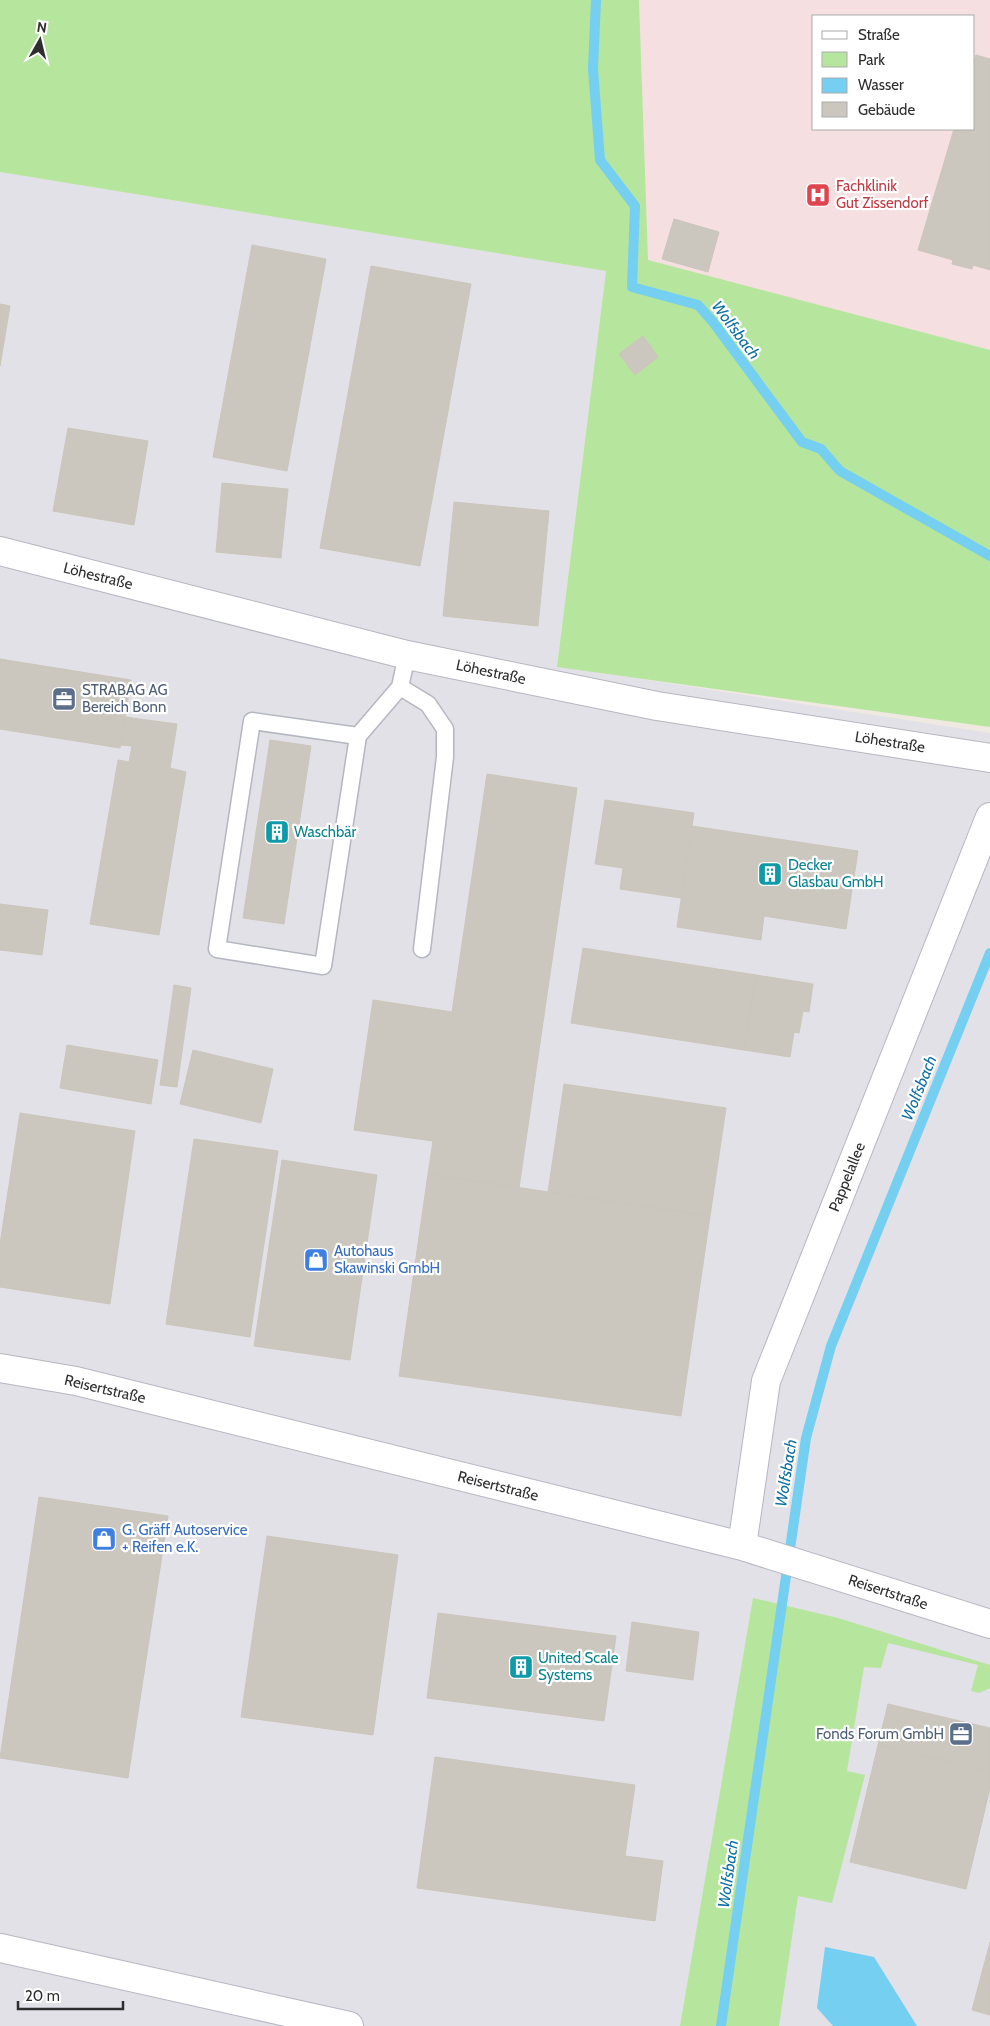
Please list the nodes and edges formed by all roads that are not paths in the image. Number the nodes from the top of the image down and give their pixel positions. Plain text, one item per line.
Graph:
1 (0, 551) edge
2 (407, 655) junction
3 (400, 687) junction
4 (358, 736) junction
5 (990, 758) edge
6 (990, 817) edge
7 (422, 949) dead end
8 (0, 1368) edge
9 (742, 1546) junction
10 (990, 1624) edge
11 (0, 1948) edge
12 (348, 2026) edge

1 - 2 street, Löhestraße
2 - 3 lane
2 - 5 street, Löhestraße
3 - 4 lane
3 - 7 lane
4 - 4 lane
6 - 9 street, Pappelallee
8 - 9 street, Reisertstraße
9 - 10 street, Reisertstraße
11 - 12 street

